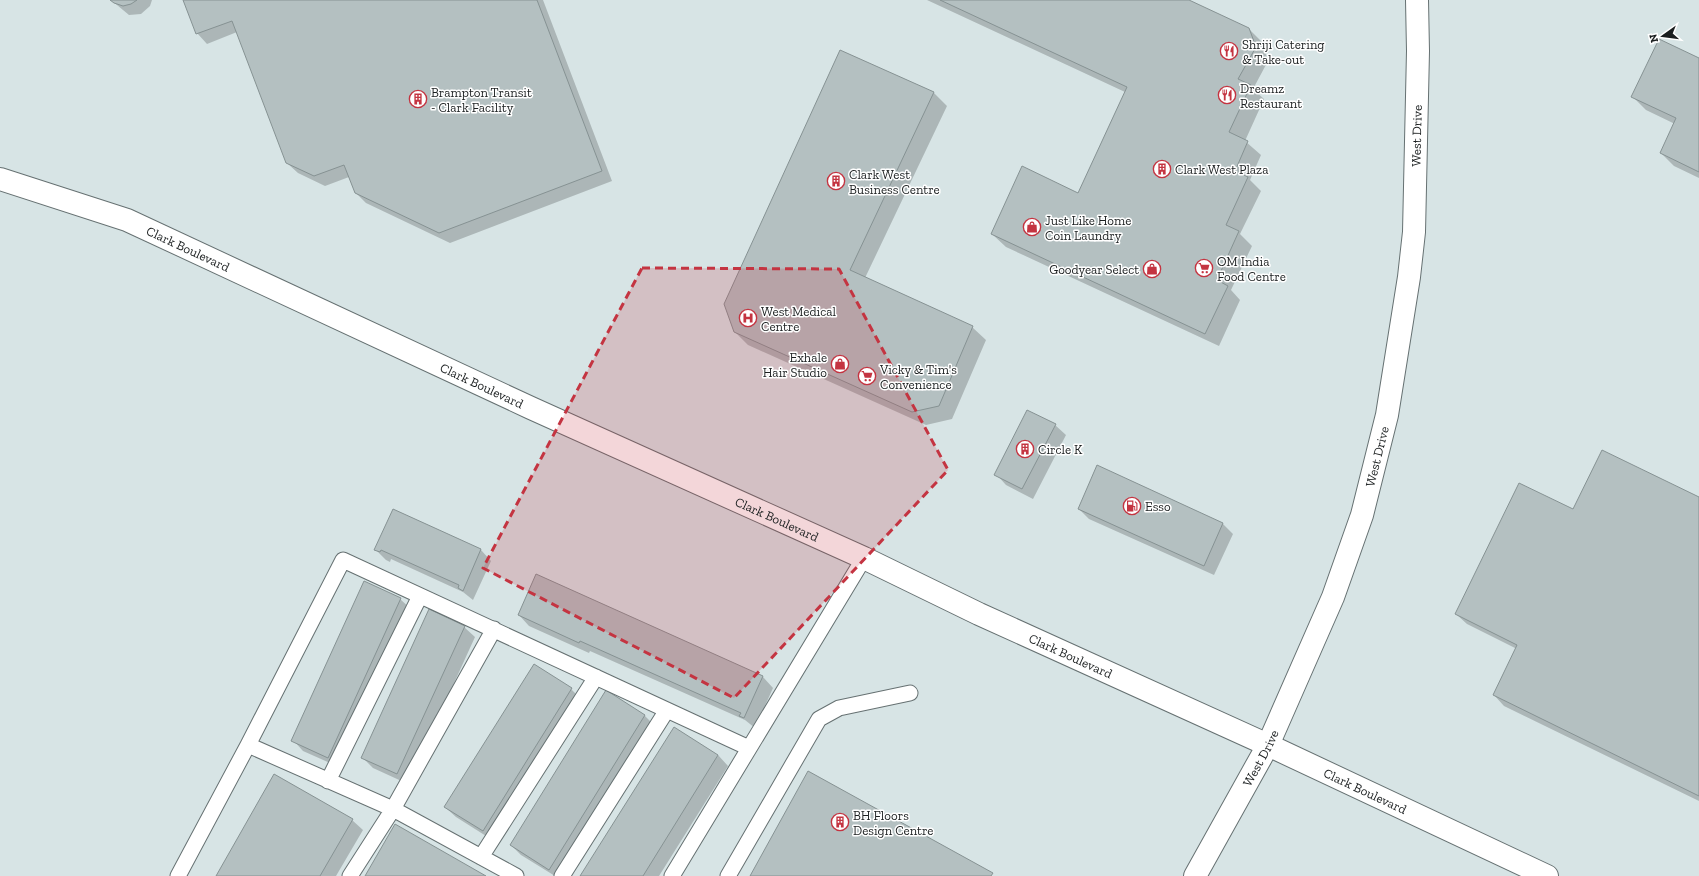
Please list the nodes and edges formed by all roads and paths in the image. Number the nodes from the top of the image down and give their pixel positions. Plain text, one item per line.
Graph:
1 (1417, 0) edge
2 (0, 179) edge
3 (864, 558) junction
4 (420, 596) junction
5 (494, 630) junction
6 (596, 677) junction
7 (910, 693) dead end
8 (667, 710) junction
9 (248, 745) junction
10 (1268, 745) junction
11 (749, 748) junction
12 (328, 781) junction
13 (393, 809) junction
14 (480, 857) junction
15 (178, 876) edge
16 (350, 876) edge
17 (516, 876) edge
18 (562, 876) edge
19 (672, 876) edge
20 (728, 876) edge
21 (1195, 876) edge
22 (1548, 876) edge

1 - 10 street, West Drive
2 - 3 street, Clark Boulevard
3 - 10 street, Clark Boulevard
3 - 11 lane
4 - 5 lane
4 - 9 lane
4 - 12 lane
5 - 6 lane
5 - 13 lane
6 - 8 lane
6 - 14 lane
7 - 20 lane
8 - 11 lane
8 - 18 lane
9 - 12 lane
9 - 15 lane
10 - 21 street, West Drive
10 - 22 street, Clark Boulevard
11 - 19 lane
12 - 13 lane
13 - 14 lane
13 - 16 lane
14 - 17 lane

